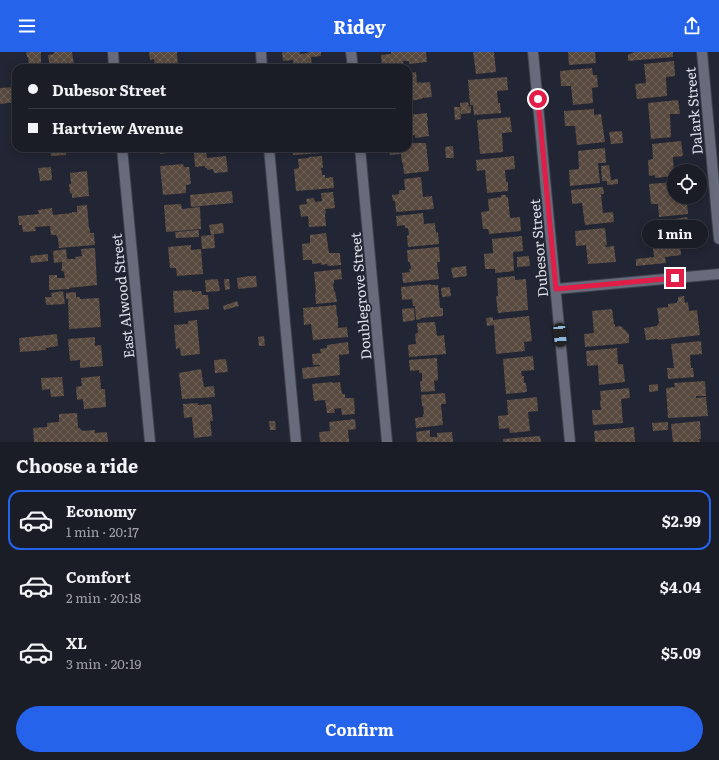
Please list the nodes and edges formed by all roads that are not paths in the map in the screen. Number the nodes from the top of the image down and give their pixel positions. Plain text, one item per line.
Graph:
1 (112, 52) edge
2 (261, 52) edge
3 (351, 52) edge
4 (533, 52) edge
5 (702, 52) edge
6 (114, 64) edge
7 (262, 64) edge
8 (352, 64) edge
9 (122, 152) edge
10 (269, 152) edge
11 (360, 152) edge
12 (719, 239) edge
13 (719, 274) edge
14 (556, 289) junction
15 (150, 442) edge
16 (296, 442) edge
17 (387, 442) edge
18 (570, 442) edge

1 - 6 street
2 - 7 street
3 - 8 street
4 - 14 street, Dubesor Street
5 - 12 street, Dalark Street
9 - 15 street, East Alwood Street
10 - 16 street
11 - 17 street, Doublegrove Street
13 - 14 street
14 - 18 street, Dubesor Street

